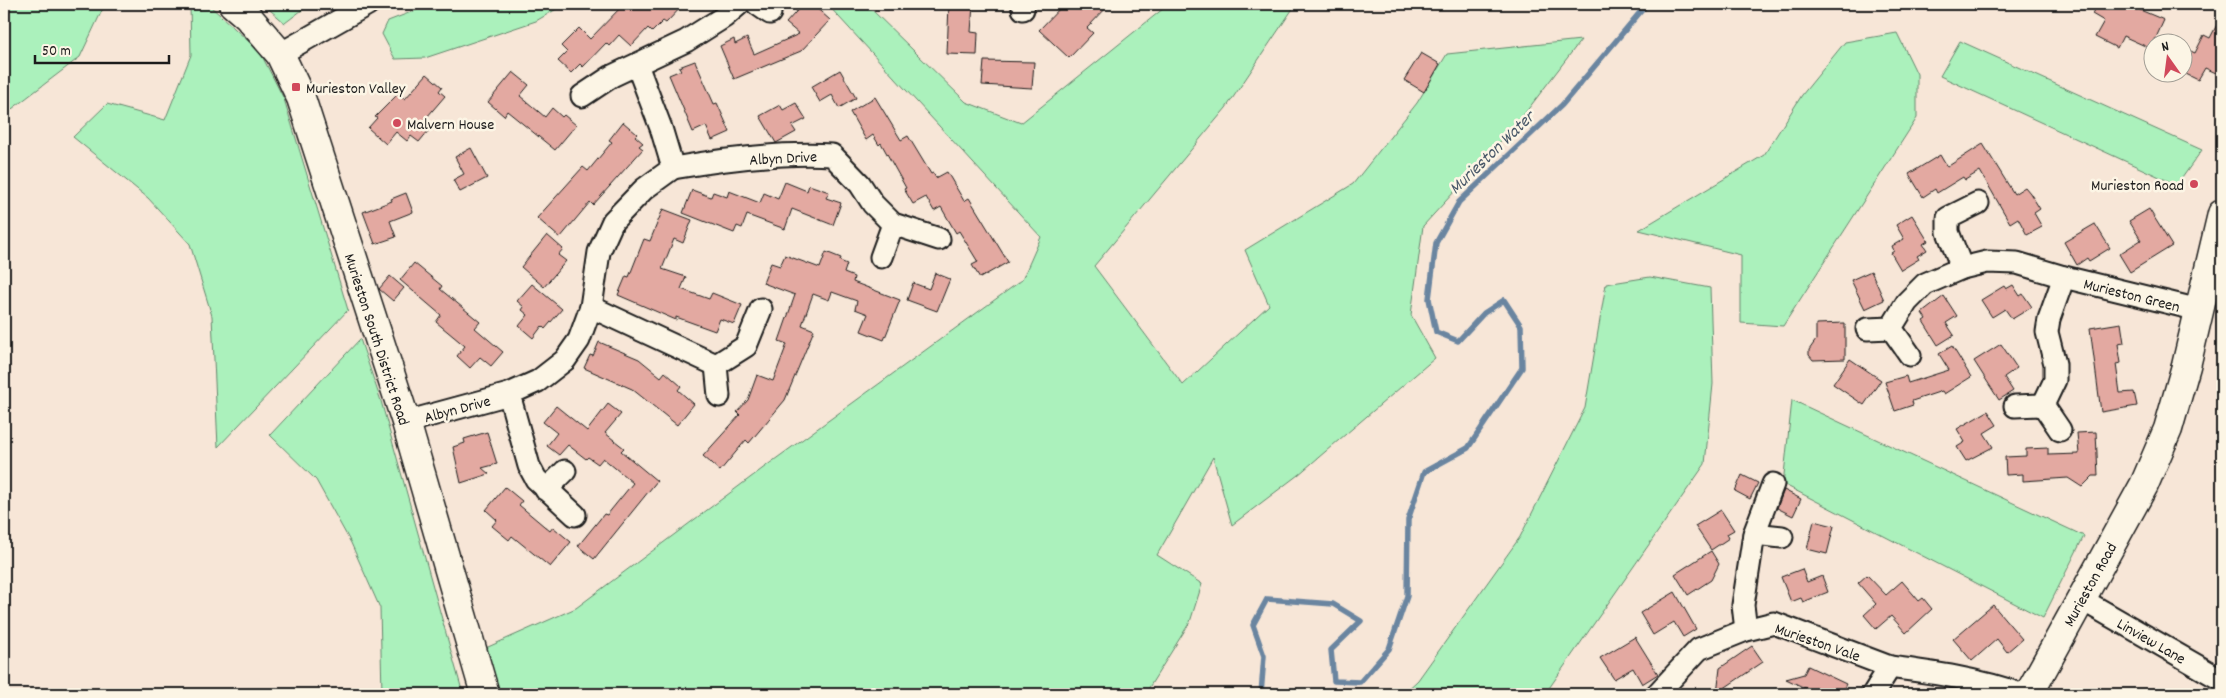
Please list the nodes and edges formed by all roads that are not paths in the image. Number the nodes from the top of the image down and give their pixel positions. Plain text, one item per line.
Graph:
1 (233, 4) edge
2 (368, 4) edge
3 (739, 4) edge
4 (280, 54) junction
5 (637, 65) junction
6 (582, 96) dead end
7 (673, 168) junction
8 (1978, 203) dead end
9 (2222, 214) edge
10 (893, 224) junction
11 (939, 238) dead end
12 (881, 257) dead end
13 (1962, 268) junction
14 (2064, 277) junction
15 (591, 307) junction
16 (761, 309) dead end
17 (2199, 310) junction
18 (1891, 328) junction
19 (1867, 329) dead end
20 (1910, 355) dead end
21 (716, 365) junction
22 (509, 394) junction
23 (720, 396) dead end
24 (2043, 405) junction
25 (2015, 406) dead end
26 (406, 422) junction
27 (2060, 430) dead end
28 (565, 471) dead end
29 (1773, 484) dead end
30 (546, 490) junction
31 (575, 515) dead end
32 (1754, 534) junction
33 (1782, 538) dead end
34 (2081, 599) junction
35 (1746, 630) junction
36 (1890, 667) junction
37 (2222, 680) edge
38 (485, 694) edge
39 (1657, 694) edge
40 (1874, 694) edge
41 (2020, 694) edge
42 (2029, 694) edge

1 - 4 street, Murieston South District Road
2 - 4 street
3 - 5 street
4 - 26 street, Murieston South District Road
5 - 6 street
5 - 7 street
7 - 10 street, Albyn Drive
7 - 15 street, Albyn Drive
8 - 13 street
9 - 17 street, Murieston Road
10 - 11 street, Albyn Drive
10 - 12 street
13 - 14 street, Murieston Green
13 - 18 street, Murieston Green
14 - 17 street, Murieston Green
14 - 24 street, Murieston Green
15 - 21 street
15 - 22 street, Albyn Drive
16 - 21 street
17 - 34 street, Murieston Road
18 - 19 street
18 - 20 street
21 - 23 street
22 - 26 street, Albyn Drive
22 - 30 street, Albyn Drive
24 - 25 street
24 - 27 street
26 - 38 street, Murieston South District Road
28 - 30 street
29 - 32 street
30 - 31 street, Albyn Drive
32 - 33 street
32 - 35 street
34 - 37 street, Linview Lane
34 - 42 street, Murieston Road
35 - 36 street, Murieston Vale
35 - 39 street, Murieston Vale
36 - 40 street
36 - 41 street, Murieston Vale

